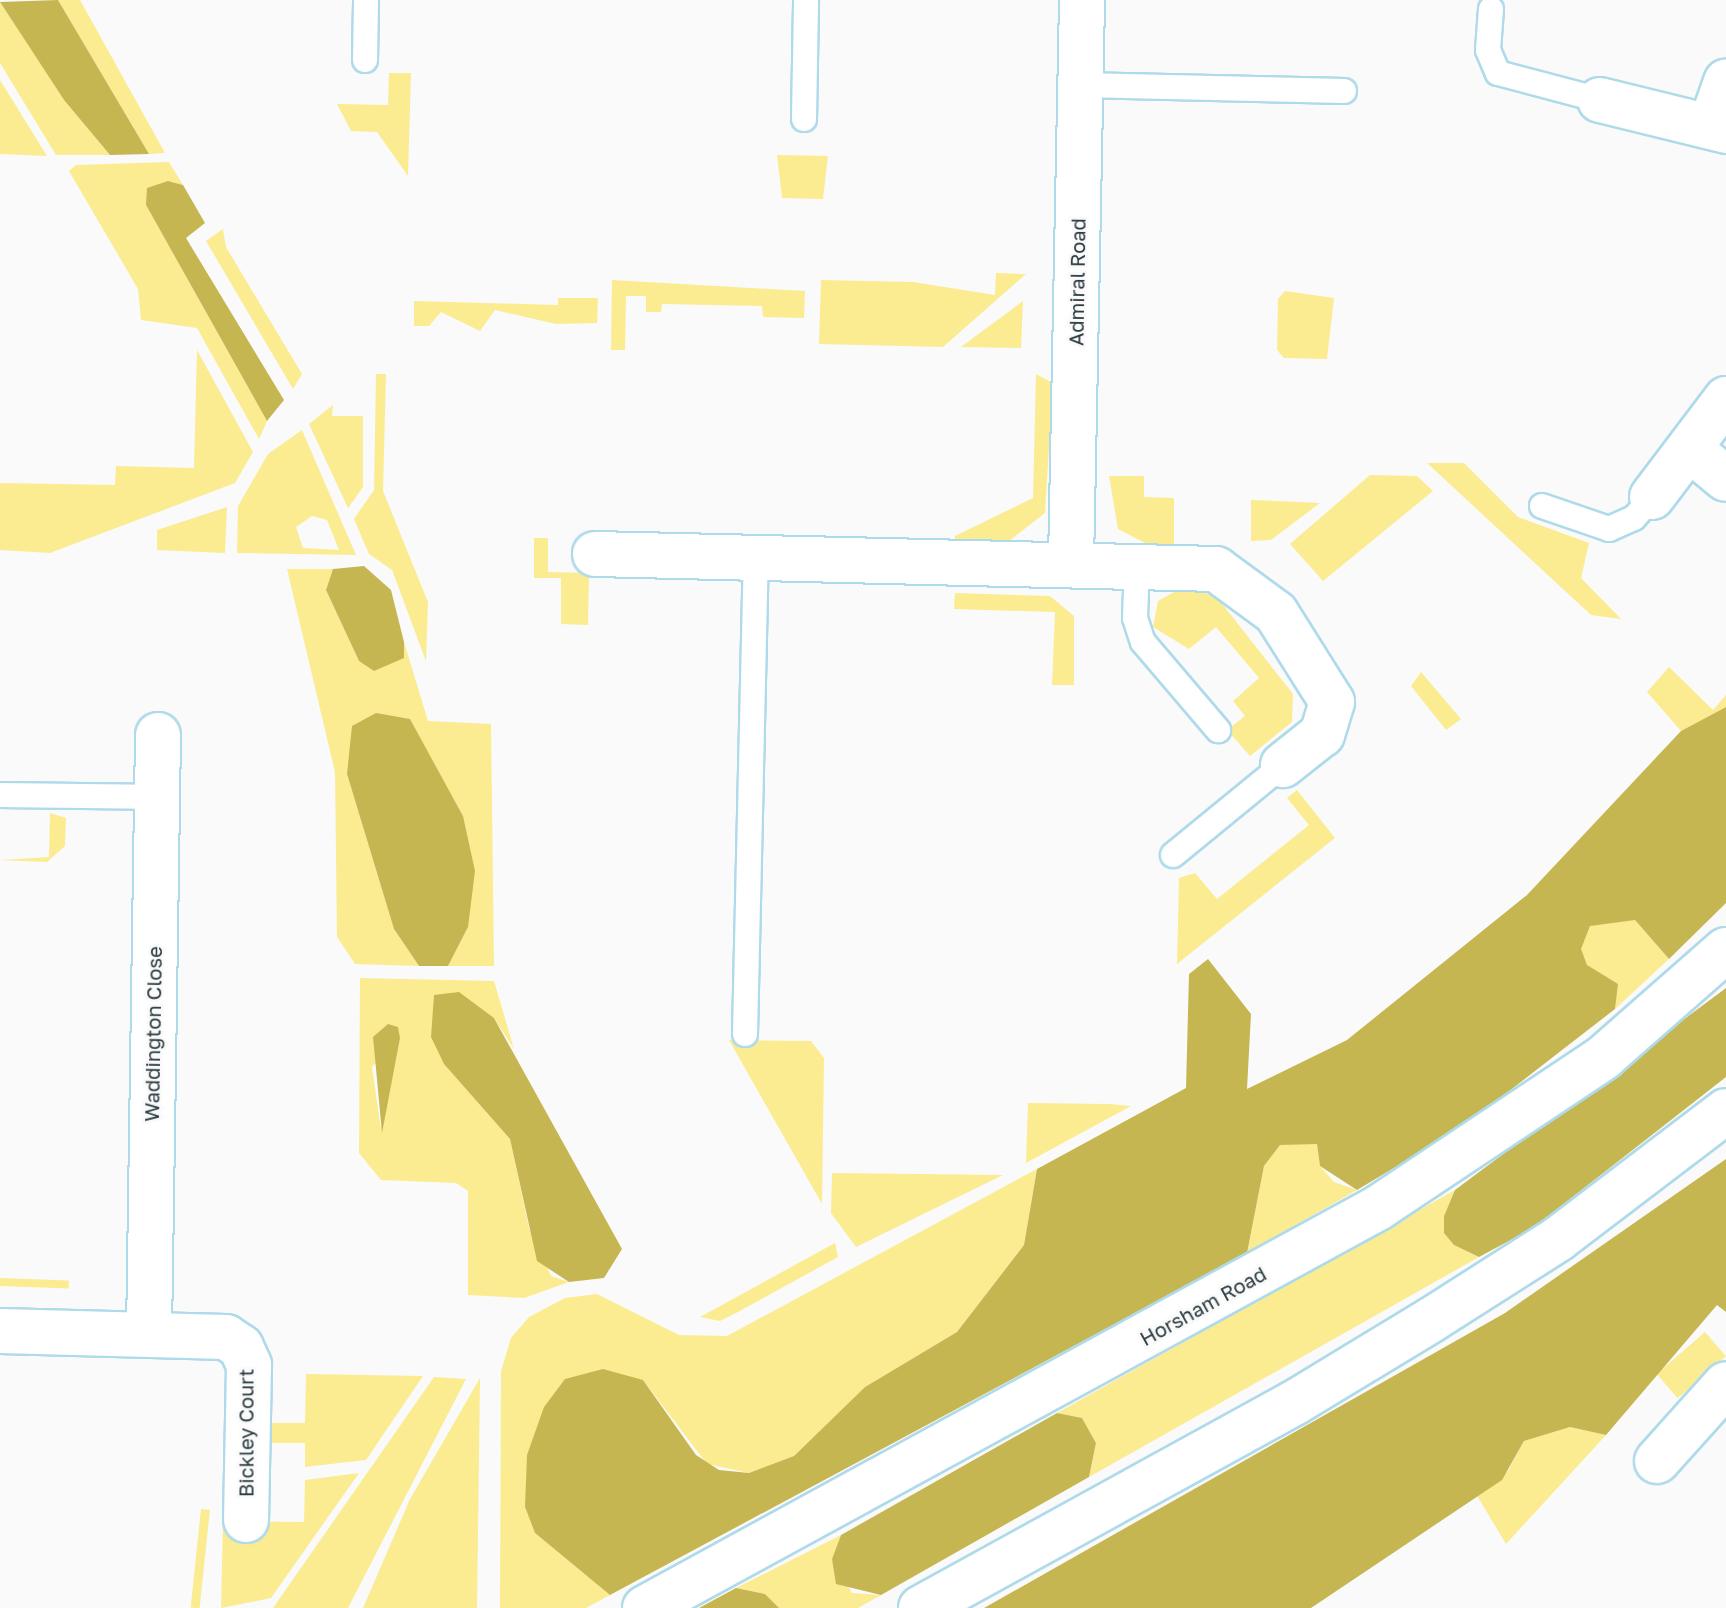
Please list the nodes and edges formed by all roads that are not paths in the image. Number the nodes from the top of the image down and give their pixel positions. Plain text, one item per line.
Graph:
1 (366, 0) edge
2 (806, 0) edge
3 (1082, 0) edge
4 (1491, 9) dead end
5 (365, 60) dead end
6 (1726, 82) edge
7 (1081, 85) junction
8 (1344, 91) dead end
9 (1600, 100) joint
10 (804, 119) dead end
11 (1719, 128) edge
12 (1726, 399) edge
13 (1691, 450) junction
14 (1726, 479) edge
15 (1652, 497) joint
16 (1542, 506) dead end
17 (595, 554) dead end
18 (756, 557) junction
19 (1071, 563) junction
20 (1137, 565) junction
21 (1218, 730) dead end
22 (158, 735) dead end
23 (1283, 765) joint
24 (0, 795) edge
25 (156, 797) junction
26 (1173, 855) dead end
27 (1726, 950) edge
28 (745, 1034) dead end
29 (1726, 1111) edge
30 (0, 1331) edge
31 (149, 1334) junction
32 (1718, 1407) edge
33 (1657, 1461) dead end
34 (246, 1520) dead end
35 (645, 1608) edge
36 (921, 1608) edge

1 - 5 lane
2 - 10 lane
3 - 7 street, Admiral Road
4 - 9 lane
6 - 11 street
7 - 8 lane
7 - 19 street, Admiral Road
9 - 11 street
12 - 13 street
13 - 14 street
13 - 15 street
15 - 16 lane
17 - 18 street
18 - 19 street
18 - 28 lane
19 - 20 street
20 - 21 lane
20 - 23 street
22 - 25 street, Waddington Close
23 - 26 lane
24 - 25 lane
25 - 31 street, Waddington Close
27 - 35 street, Horsham Road
29 - 36 street
30 - 31 street, Bickley Court
31 - 34 street, Bickley Court
32 - 33 street

